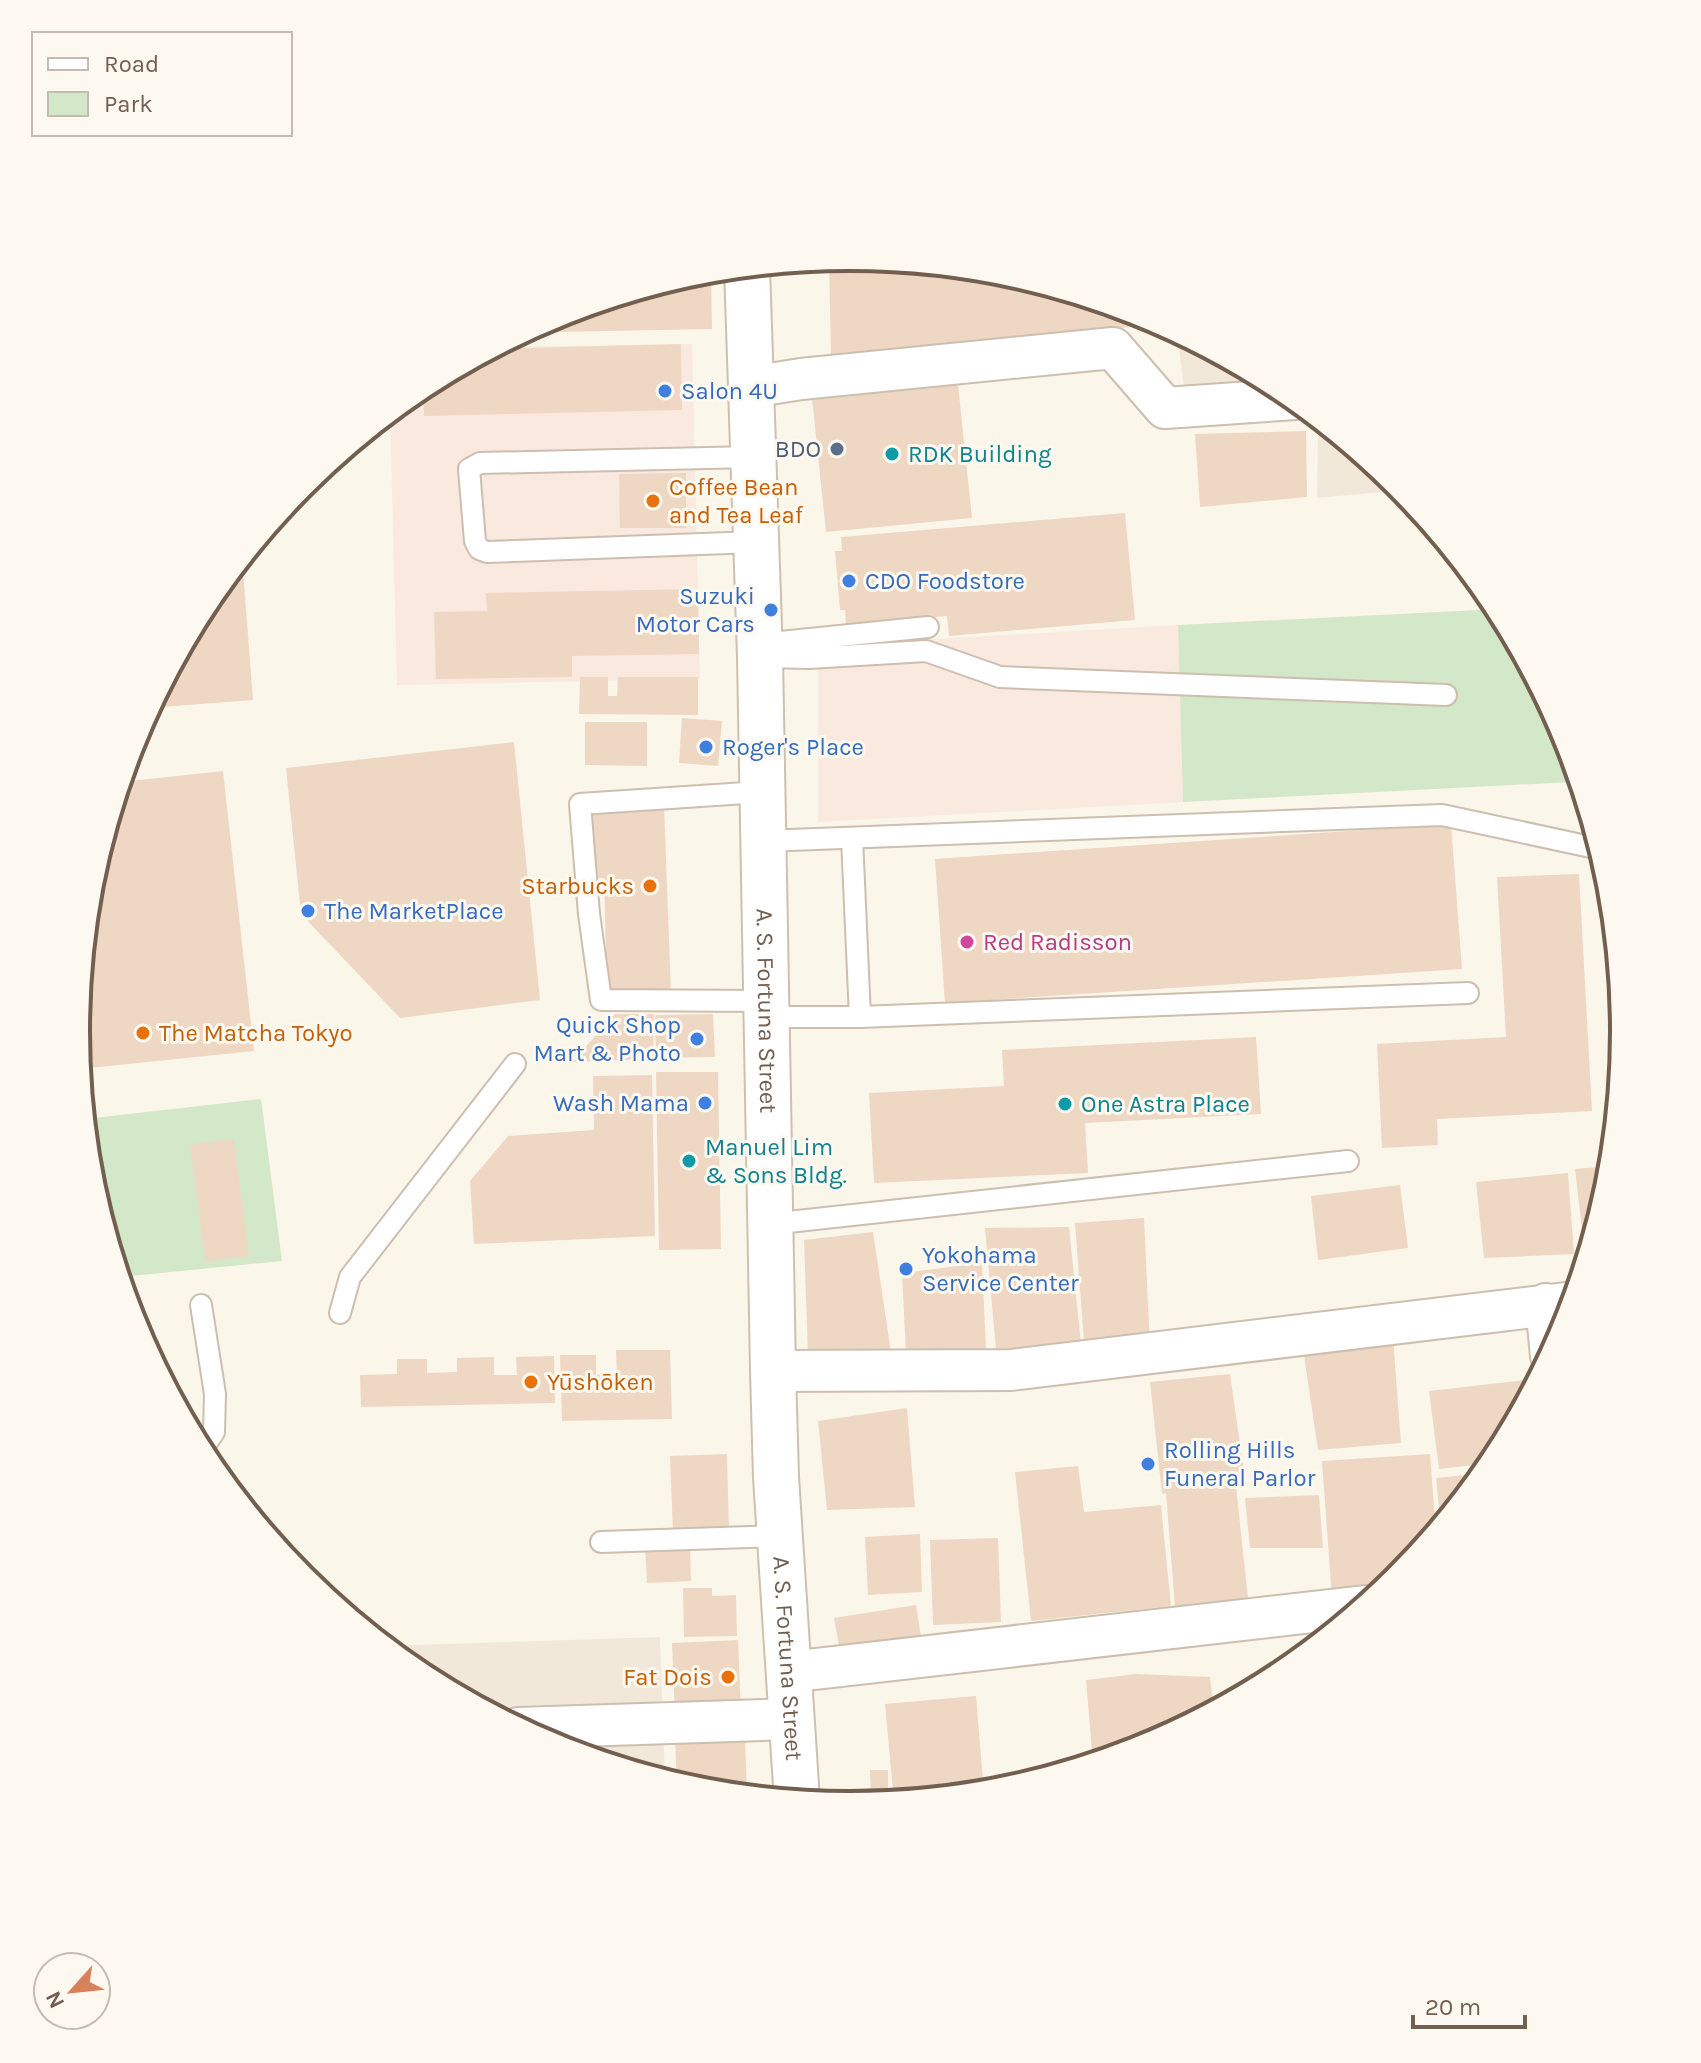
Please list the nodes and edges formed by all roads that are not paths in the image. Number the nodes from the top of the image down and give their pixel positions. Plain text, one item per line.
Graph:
1 (747, 279) edge
2 (751, 387) junction
3 (1275, 400) edge
4 (753, 457) junction
5 (755, 542) junction
6 (928, 627) dead end
7 (760, 650) junction
8 (1446, 695) dead end
9 (761, 792) junction
10 (852, 838) junction
11 (764, 841) junction
12 (1588, 846) edge
13 (1468, 993) dead end
14 (766, 1009) junction
15 (860, 1017) junction
16 (515, 1064) dead end
17 (1348, 1161) dead end
18 (770, 1224) junction
19 (1560, 1303) edge
20 (201, 1305) dead end
21 (340, 1313) dead end
22 (773, 1371) junction
23 (209, 1439) edge
24 (780, 1536) junction
25 (601, 1542) dead end
26 (1346, 1608) edge
27 (789, 1672) junction
28 (792, 1719) junction
29 (544, 1727) edge
30 (796, 1790) edge

1 - 2 main road, A. S. Fortuna Street
2 - 3 street
2 - 4 main road, A. S. Fortuna Street
4 - 5 main road, A. S. Fortuna Street
4 - 5 lane
5 - 7 main road, A. S. Fortuna Street
6 - 7 lane
7 - 8 lane
7 - 9 main road, A. S. Fortuna Street
9 - 11 main road, A. S. Fortuna Street
9 - 14 lane
10 - 11 lane
10 - 12 lane
10 - 15 lane
11 - 14 main road, A. S. Fortuna Street
13 - 15 lane
14 - 15 lane
14 - 18 main road, A. S. Fortuna Street
16 - 21 lane
17 - 18 lane
18 - 22 main road, A. S. Fortuna Street
19 - 22 street
20 - 23 lane
22 - 24 main road, A. S. Fortuna Street
24 - 25 lane
24 - 27 main road, A. S. Fortuna Street
26 - 27 street
27 - 28 main road, A. S. Fortuna Street
28 - 29 street
28 - 30 main road, A. S. Fortuna Street

